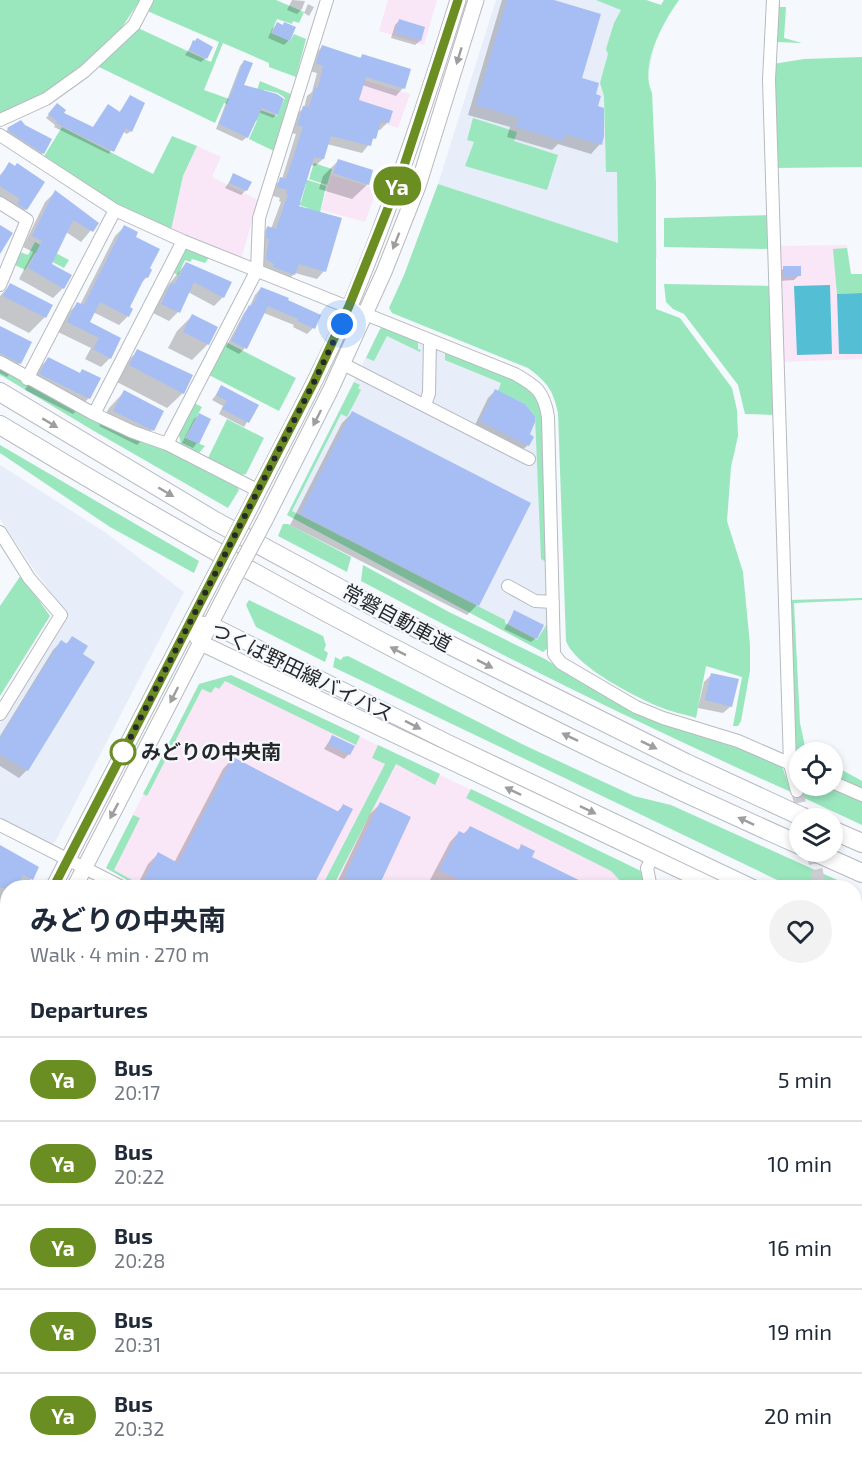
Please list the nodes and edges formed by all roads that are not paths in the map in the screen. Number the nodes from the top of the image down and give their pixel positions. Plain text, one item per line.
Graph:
1 (147, 0) edge
2 (327, 0) edge
3 (458, 0) edge
4 (476, 0) edge
5 (773, 0) edge
6 (0, 120) edge
7 (0, 135) edge
8 (0, 203) edge
9 (115, 210) junction
10 (183, 241) junction
11 (257, 270) junction
12 (0, 283) edge
13 (349, 306) junction
14 (366, 314) junction
15 (430, 340) junction
16 (0, 362) edge
17 (344, 364) junction
18 (27, 378) junction
19 (0, 392) edge
20 (425, 405) junction
21 (94, 414) junction
22 (0, 425) edge
23 (167, 444) junction
24 (530, 459) dead end
25 (259, 490) junction
26 (0, 532) edge
27 (508, 586) dead end
28 (553, 602) junction
29 (210, 624) junction
30 (189, 625) junction
31 (201, 643) junction
32 (0, 714) edge
33 (793, 742) edge
34 (789, 764) edge
35 (843, 787) edge
36 (862, 795) edge
37 (789, 811) edge
38 (0, 825) edge
39 (843, 835) edge
40 (789, 840) edge
41 (862, 843) edge
42 (652, 858) junction
43 (68, 859) junction
44 (837, 862) edge
45 (84, 867) junction
46 (862, 873) edge
47 (57, 880) edge
48 (78, 880) edge
49 (109, 880) edge
50 (649, 880) edge
51 (700, 880) edge
52 (737, 880) edge

1 - 6 street
2 - 11 street
3 - 13 main road
4 -> 14 main road
5 - 33 street
7 - 9 street
8 - 12 street
9 - 10 street
9 - 18 street
10 - 11 street
10 - 21 street
11 - 13 street
11 - 23 street
13 - 14 street
13 - 25 main road
14 - 15 street
14 - 17 main road
15 - 20 street
15 - 28 street
16 - 18 street
17 - 20 street
17 -> 29 main road, bridge
18 - 21 street
19 -> 37 highway, 常磐自動車道
20 - 24 street
21 - 23 street
40 -> 22 highway, 常磐自動車道
23 - 25 street
25 - 30 main road, bridge
26 - 32 street
27 - 28 street
28 - 34 street
29 - 30 main road, つくば野田線バイパス
29 - 31 main road
29 -> 52 main road, つくば野田線バイパス
30 - 31 main road, つくば野田線バイパス
30 - 43 main road
42 -> 31 main road, つくば野田線バイパス
31 -> 45 main road
35 - 36 street
38 - 43 street
39 - 41 highway
42 - 50 street
42 - 51 main road, つくば野田線バイパス
43 - 45 street
43 - 47 main road
44 - 46 highway
45 - 48 main road
45 - 49 street

